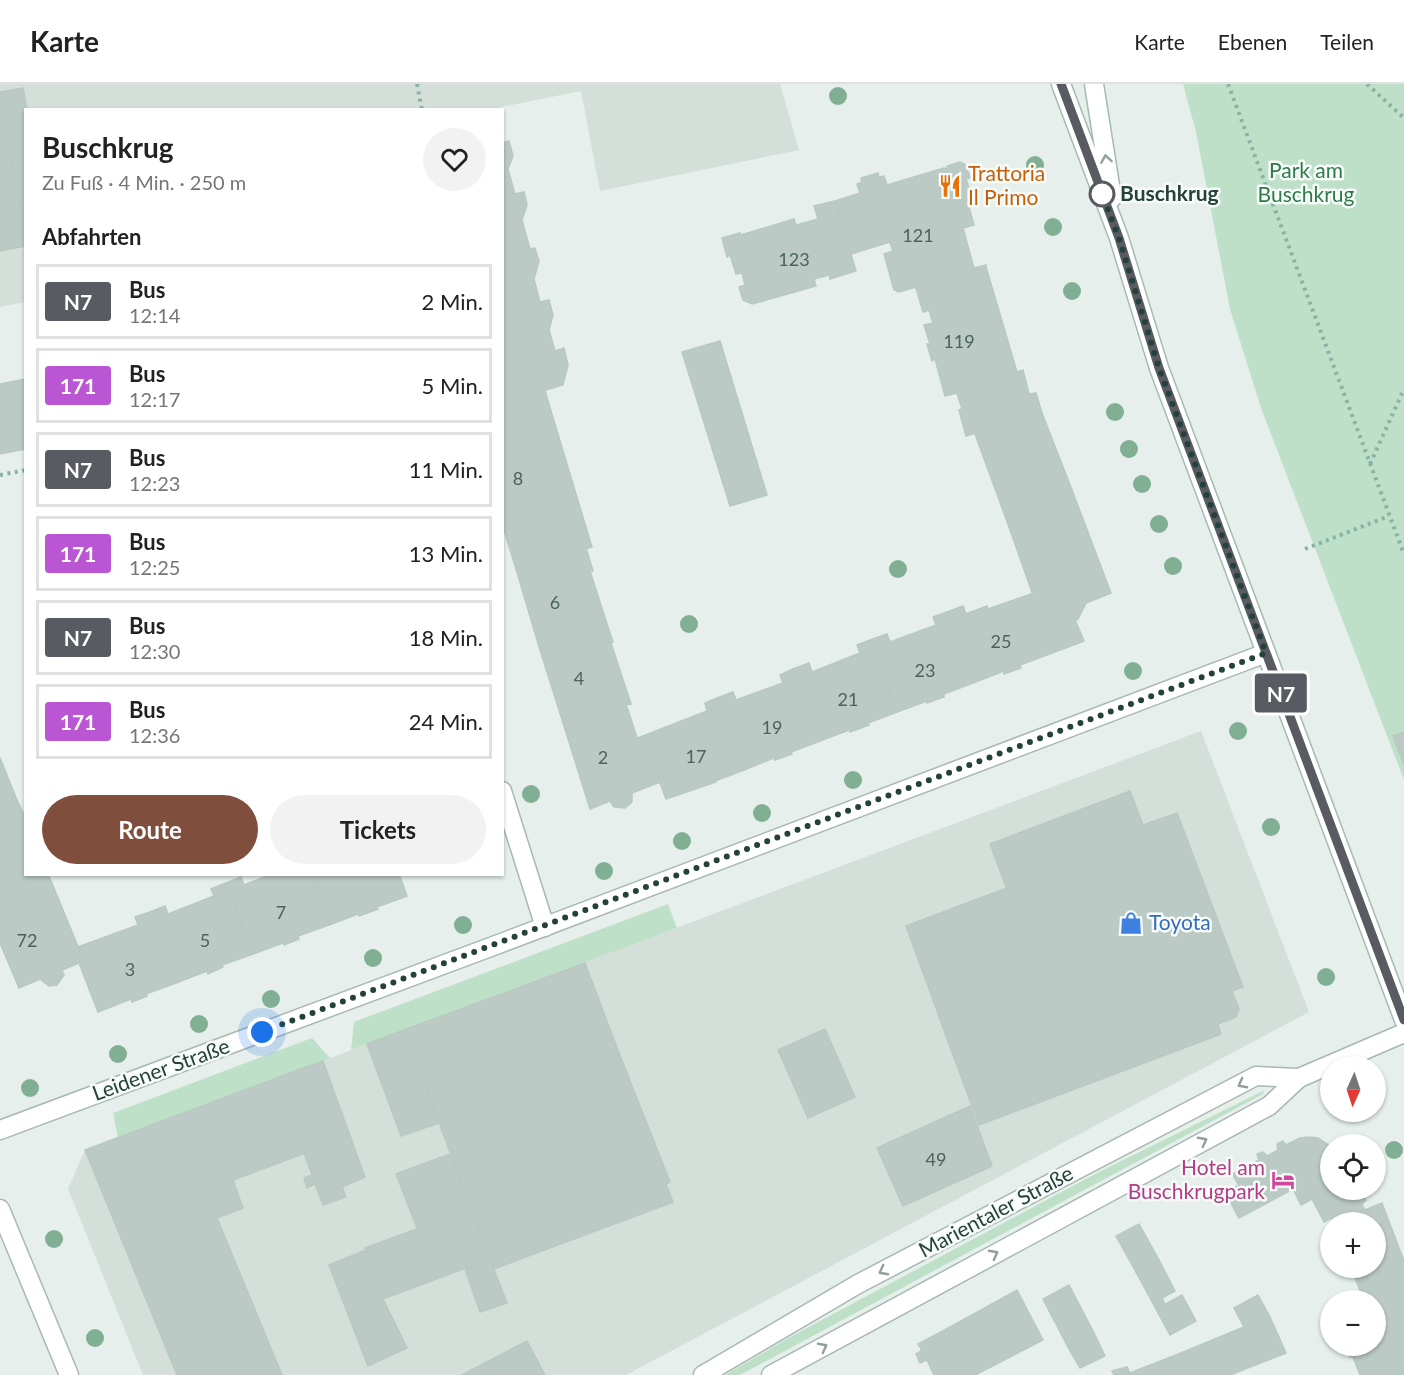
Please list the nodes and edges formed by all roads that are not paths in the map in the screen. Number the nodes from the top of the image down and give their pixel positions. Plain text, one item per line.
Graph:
1 (1061, 84) edge
2 (1094, 84) edge
3 (1119, 238) junction
4 (1266, 653) junction
5 (504, 797) edge
6 (545, 927) junction
7 (1404, 1020) edge
8 (1404, 1033) edge
9 (1299, 1078) junction
10 (0, 1130) edge
11 (0, 1209) edge
12 (69, 1375) edge
13 (703, 1375) edge
14 (771, 1375) edge

1 - 3 street
3 -> 2 street
3 - 4 street
4 - 6 street, Leidener Straße
4 - 7 street
5 - 6 street
6 - 10 street, Leidener Straße
8 - 9 street, Marientaler Straße
9 -> 13 street, Marientaler Straße
14 -> 9 street, Marientaler Straße
11 - 12 street

